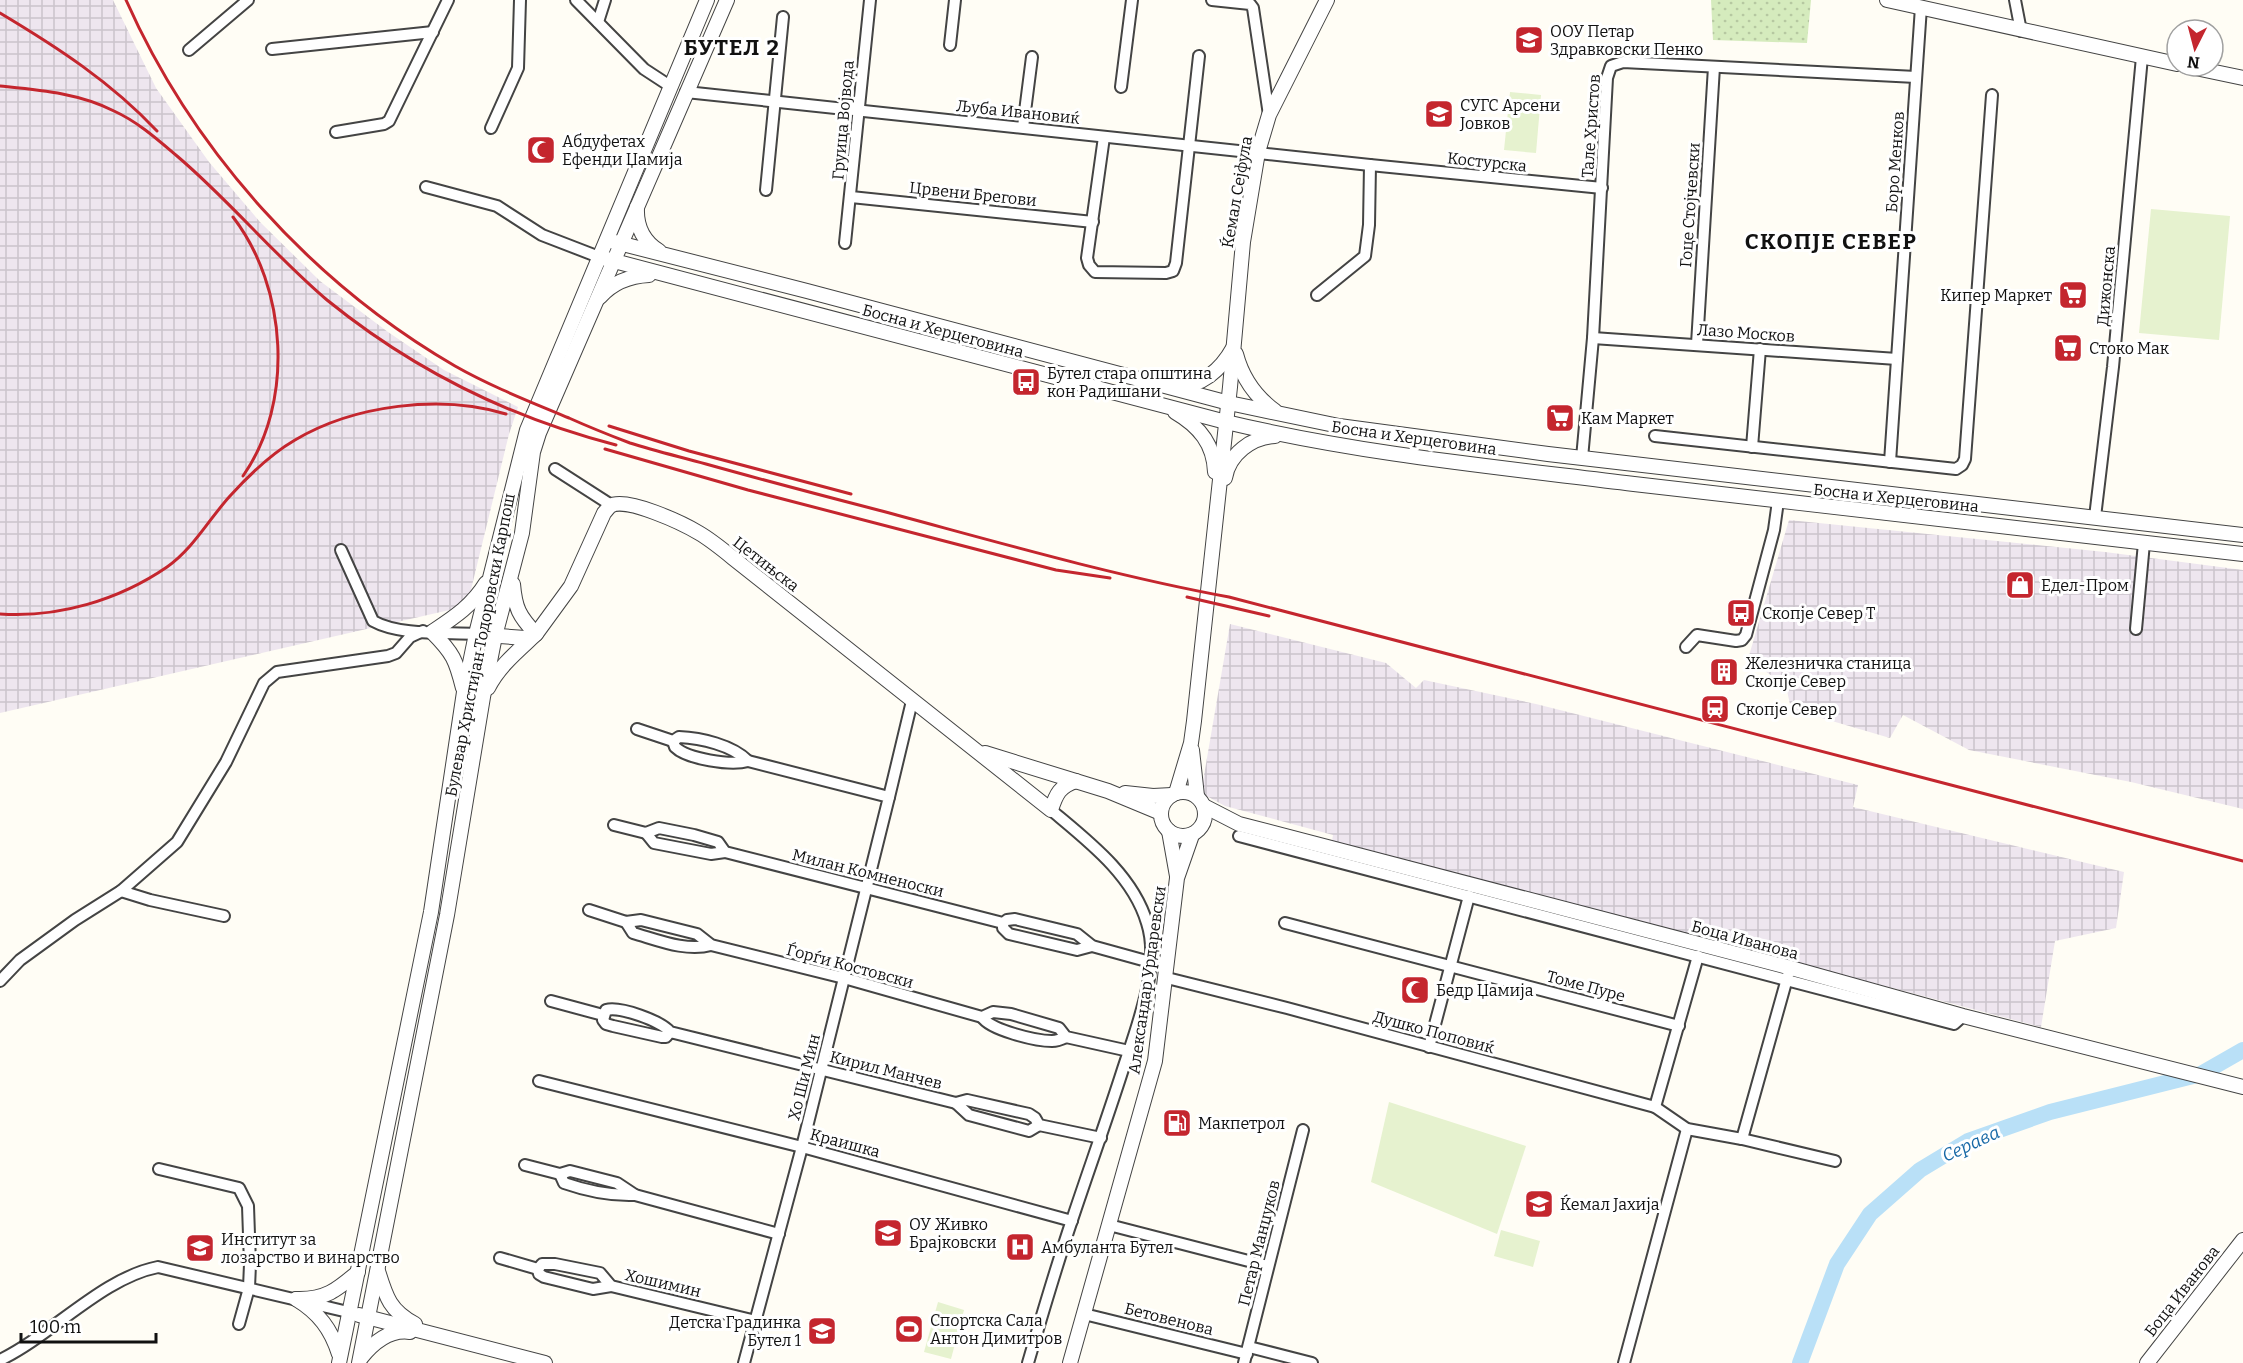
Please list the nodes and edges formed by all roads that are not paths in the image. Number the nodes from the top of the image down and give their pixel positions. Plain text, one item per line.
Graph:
1 (248, 0) edge
2 (448, 0) edge
3 (519, 0) edge
4 (576, 0) edge
5 (605, 0) edge
6 (707, 0) edge
7 (727, 0) edge
8 (870, 0) edge
9 (955, 0) edge
10 (1132, 0) edge
11 (1212, 0) edge
12 (1327, 0) edge
13 (1887, 0) edge
14 (2015, 0) edge
15 (1921, 7) junction
16 (783, 17) dead end
17 (597, 22) junction
18 (2021, 31) junction
19 (433, 32) junction
20 (950, 45) dead end
21 (272, 49) dead end
22 (189, 50) dead end
23 (1199, 56) dead end
24 (1032, 57) dead end
25 (2142, 57) junction
26 (2165, 62) edge
27 (1714, 67) junction
28 (2225, 74) edge
29 (1916, 77) junction
30 (2243, 78) edge
31 (670, 86) junction
32 (1121, 87) dead end
33 (686, 92) junction
34 (1992, 95) dead end
35 (774, 100) junction
36 (858, 111) junction
37 (1269, 115) junction
38 (1023, 127) junction
39 (491, 128) dead end
40 (336, 132) dead end
41 (1104, 137) junction
42 (1188, 145) junction
43 (1258, 152) junction
44 (1370, 165) junction
45 (426, 187) dead end
46 (1602, 188) junction
47 (766, 190) dead end
48 (851, 197) junction
49 (637, 205) junction
50 (1093, 222) junction
51 (607, 240) junction
52 (845, 243) dead end
53 (621, 244) junction
54 (664, 254) junction
55 (606, 259) junction
56 (664, 275) junction
57 (1317, 295) dead end
58 (595, 303) junction
59 (1593, 338) junction
60 (1697, 344) junction
61 (1234, 346) junction
62 (1760, 349) junction
63 (1897, 359) junction
64 (1165, 387) junction
65 (1160, 403) junction
66 (1228, 403) junction
67 (1280, 415) junction
68 (1226, 422) junction
69 (1286, 435) junction
70 (1655, 436) dead end
71 (1752, 447) junction
72 (1582, 458) junction
73 (1890, 462) junction
74 (555, 470) dead end
75 (1778, 501) junction
76 (611, 505) junction
77 (1216, 511) junction
78 (2095, 517) junction
79 (2243, 535) edge
80 (2144, 543) junction
81 (341, 550) dead end
82 (2243, 554) edge
83 (493, 571) junction
84 (513, 573) junction
85 (2136, 629) dead end
86 (427, 632) junction
87 (476, 634) junction
88 (536, 634) junction
89 (495, 636) junction
90 (1686, 647) dead end
91 (464, 692) junction
92 (483, 697) junction
93 (912, 701) junction
94 (638, 729) dead end
95 (673, 741) junction
96 (1191, 743) junction
97 (977, 751) junction
98 (748, 761) junction
99 (1076, 781) junction
100 (1108, 791) junction
101 (1174, 794) junction
102 (889, 797) junction
103 (1200, 801) junction
104 (1052, 810) junction
105 (1161, 813) junction
106 (614, 825) dead end
107 (1197, 830) junction
108 (1239, 830) junction
109 (1169, 831) junction
110 (646, 833) junction
111 (725, 852) junction
112 (1177, 878) junction
113 (866, 887) junction
114 (121, 891) junction
115 (1469, 896) junction
116 (589, 910) dead end
117 (1544, 910) junction
118 (224, 916) dead end
119 (1003, 923) junction
120 (1285, 923) dead end
121 (1092, 946) junction
122 (1698, 956) junction
123 (1150, 963) junction
124 (1451, 966) junction
125 (1789, 974) junction
126 (844, 978) junction
127 (1167, 978) junction
128 (0, 981) edge
129 (551, 1001) dead end
130 (603, 1015) junction
131 (982, 1017) junction
132 (1678, 1026) junction
133 (670, 1032) junction
134 (1066, 1037) junction
135 (1429, 1047) junction
136 (1129, 1051) junction
137 (821, 1069) junction
138 (540, 1081) dead end
139 (2237, 1085) edge
140 (956, 1103) junction
141 (1655, 1107) junction
142 (1039, 1125) junction
143 (1687, 1129) junction
144 (1303, 1130) dead end
145 (1101, 1138) junction
146 (1742, 1139) junction
147 (802, 1147) junction
148 (1835, 1161) dead end
149 (525, 1165) dead end
150 (159, 1169) dead end
151 (1072, 1221) junction
152 (1108, 1225) junction
153 (779, 1234) junction
154 (2243, 1240) edge
155 (500, 1258) dead end
156 (1268, 1266) junction
157 (538, 1269) junction
158 (377, 1270) junction
159 (358, 1272) junction
160 (611, 1286) junction
161 (249, 1288) junction
162 (296, 1299) junction
163 (348, 1312) junction
164 (1084, 1314) junction
165 (368, 1317) junction
166 (756, 1321) junction
167 (239, 1324) dead end
168 (448, 1338) junction
169 (1246, 1355) edge
170 (0, 1360) edge
171 (339, 1360) edge
172 (359, 1362) edge
173 (545, 1363) edge
174 (744, 1363) edge
175 (1028, 1363) edge
176 (1070, 1363) edge
177 (1312, 1363) edge
178 (1624, 1363) edge
179 (2147, 1363) edge

1 - 22 street
2 - 19 street
3 - 39 street
4 - 17 street
5 - 17 street
6 - 31 street
7 - 33 street, Булевар Христијан Тодоровски Карпош
8 - 36 street, Груица Војвода
9 - 20 street
10 - 32 street
11 - 37 street
12 - 37 street, Ќемал Сејфула
13 - 15 street
14 - 18 street
15 - 18 street
15 - 29 street, Боро Менков
16 - 35 street
17 - 31 street
18 - 25 street
19 - 21 street
19 - 40 street
23 - 42 street
24 - 38 street
25 - 26 street
25 - 78 street, Дижонска
27 - 29 street, Тале Христов
27 - 46 street, Тале Христов
27 - 60 street, Гоце Стојчевски
28 - 30 street
29 - 63 street, Боро Менков
31 - 51 street, Булевар Христијан Тодоровски Карпош
33 - 35 street, Љуба Ивановиќ
33 - 49 street, Булевар Христијан Тодоровски Карпош
34 - 73 street
35 - 36 street, Љуба Ивановиќ
35 - 47 street
36 - 38 street, Љуба Ивановиќ
36 - 48 street, Груица Војвода
37 - 43 street, Ќемал Сејфула
38 - 41 street, Љуба Ивановиќ
41 - 42 street, Љуба Ивановиќ
41 - 50 street
42 - 43 street, Љуба Ивановиќ
42 - 50 street
43 - 44 street, Костурска
43 - 61 street, Ќемал Сејфула
44 - 46 street, Костурска
44 - 57 street
45 - 55 street
46 - 59 street, Тале Христов
48 - 50 street, Црвени Брегови
48 - 52 street, Груица Војвода
49 - 53 street, Булевар Христијан Тодоровски Карпош
49 - 54 street
51 - 53 street, Босна и Херцеговина
51 - 55 street, Булевар Христијан Тодоровски Карпош
53 - 54 street, Босна и Херцеговина
53 - 55 street, Булевар Христијан Тодоровски Карпош
54 - 64 street, Босна и Херцеговина
55 - 56 street, Босна и Херцеговина
55 - 58 street, Булевар Христијан Тодоровски Карпош
55 - 83 street, Булевар Христијан Тодоровски Карпош
56 - 58 street
56 - 65 street, Босна и Херцеговина
58 - 84 street, Булевар Христијан Тодоровски Карпош
59 - 60 street, Лазо Москов
59 - 72 street, Тале Христов
60 - 62 street, Лазо Москов
61 - 64 street
61 - 66 street, Ќемал Сејфула
61 - 67 street
62 - 63 street, Лазо Москов
62 - 71 street
63 - 73 street, Боро Менков
64 - 66 street, Босна и Херцеговина
65 - 68 street, Босна и Херцеговина
65 - 77 street
66 - 67 street, Босна и Херцеговина
66 - 68 street
67 - 72 street, Босна и Херцеговина
68 - 69 street, Босна и Херцеговина
68 - 77 street
69 - 75 street, Босна и Херцеговина
69 - 77 street
70 - 71 street
71 - 73 street
72 - 78 street, Босна и Херцеговина
74 - 76 street
75 - 80 street, Босна и Херцеговина
75 - 90 street
76 - 88 street
76 - 93 street, Цетињска
77 - 96 street
78 - 79 street, Босна и Херцеговина
80 - 82 street, Босна и Херцеговина
80 - 85 street
81 - 86 street
83 - 86 street
83 - 87 street, Булевар Христијан Тодоровски Карпош
84 - 88 street
84 - 89 street, Булевар Христијан Тодоровски Карпош
86 - 87 street
86 - 91 street
86 - 114 street
87 - 89 street
87 - 91 street, Булевар Христијан Тодоровски Карпош
88 - 89 street
88 - 92 street
89 - 92 street, Булевар Христијан Тодоровски Карпош
91 - 159 street, Булевар Христијан Тодоровски Карпош
92 - 158 street, Булевар Христијан Тодоровски Карпош
93 - 97 street, Цетињска
93 - 102 street, Хо Ши Мин
94 - 95 street
95 - 98 street
95 - 98 street
96 - 101 street
96 - 103 street
97 - 99 street
97 - 104 street, Цетињска
98 - 102 street
99 - 100 street
99 - 104 street
100 - 101 street
100 - 105 street
101 - 103 street
101 - 105 street
102 - 113 street, Хо Ши Мин
103 - 107 street
103 - 108 street, Боца Иванова
104 - 123 street
105 - 109 street
106 - 110 street, Милан Комненоски
107 - 108 street, Боца Иванова
107 - 109 street
107 - 112 street, Александар Урдаревски
108 - 115 street
108 - 117 street, Боца Иванова
109 - 112 street, Александар Урдаревски
110 - 111 street, Милан Комненоски
110 - 111 street, Милан Комненоски
111 - 113 street, Милан Комненоски
112 - 127 street, Александар Урдаревски
113 - 119 street, Милан Комненоски
113 - 126 street, Хо Ши Мин
114 - 118 street
114 - 128 street
115 - 117 street
115 - 124 street
116 - 126 street, Ѓoрѓи Костовски
117 - 122 street
117 - 125 street, Боца Иванова
119 - 121 street, Милан Комненоски
119 - 121 street, Милан Комненоски
120 - 124 street, Томе Пуре
121 - 123 street, Милан Комненоски
122 - 125 street
122 - 132 street
123 - 136 street
124 - 132 street, Томе Пуре
124 - 135 street
125 - 139 street, Боца Иванова
125 - 146 street
126 - 131 street, Ѓoрѓи Костовски
126 - 137 street, Хо Ши Мин
127 - 135 street, Душко Поповиќ
127 - 152 street, Александар Урдаревски
129 - 130 street
130 - 133 street, Кирил Манчев
130 - 133 street, Кирил Манчев
131 - 134 street, Ѓoрѓи Костовски
131 - 134 street, Ѓoрѓи Костовски
132 - 141 street
133 - 137 street, Кирил Манчев
134 - 136 street, Ѓoрѓи Костовски
135 - 141 street, Душко Поповиќ
136 - 145 street
137 - 140 street, Кирил Манчев
137 - 147 street, Хо Ши Мин
138 - 147 street, Краишка
140 - 142 street, Кирил Манчев
140 - 142 street, Кирил Манчев
141 - 143 street, Душко Поповиќ
142 - 145 street, Кирил Манчев
143 - 146 street
143 - 178 street
144 - 156 street, Петар Манџуков
145 - 151 street
146 - 148 street
147 - 151 street, Краишка
147 - 153 street, Хо Ши Мин
149 - 153 street
150 - 161 street
151 - 175 street
152 - 156 street
152 - 164 street, Александар Урдаревски
153 - 166 street, Хо Ши Мин
154 - 179 street, Боца Иванова
155 - 157 street, Хошимин
156 - 169 street, Петар Манџуков
157 - 160 street
157 - 160 street, Хошимин
158 - 165 street, Булевар Христијан Тодоровски Карпош
158 - 168 street
159 - 162 street
159 - 163 street, Булевар Христијан Тодоровски Карпош
160 - 166 street, Хошимин
161 - 162 street
161 - 167 street
161 - 170 street
162 - 163 street
162 - 171 street
163 - 165 street
163 - 171 street, Булевар Христијан Тодоровски Карпош
164 - 169 street, Бетовенова
164 - 176 street, Александар Урдаревски
165 - 168 street
165 - 172 street, Булевар Христијан Тодоровски Карпош
166 - 174 street, Хо Ши Мин
168 - 172 street
168 - 173 street
169 - 177 street, Бетовенова

